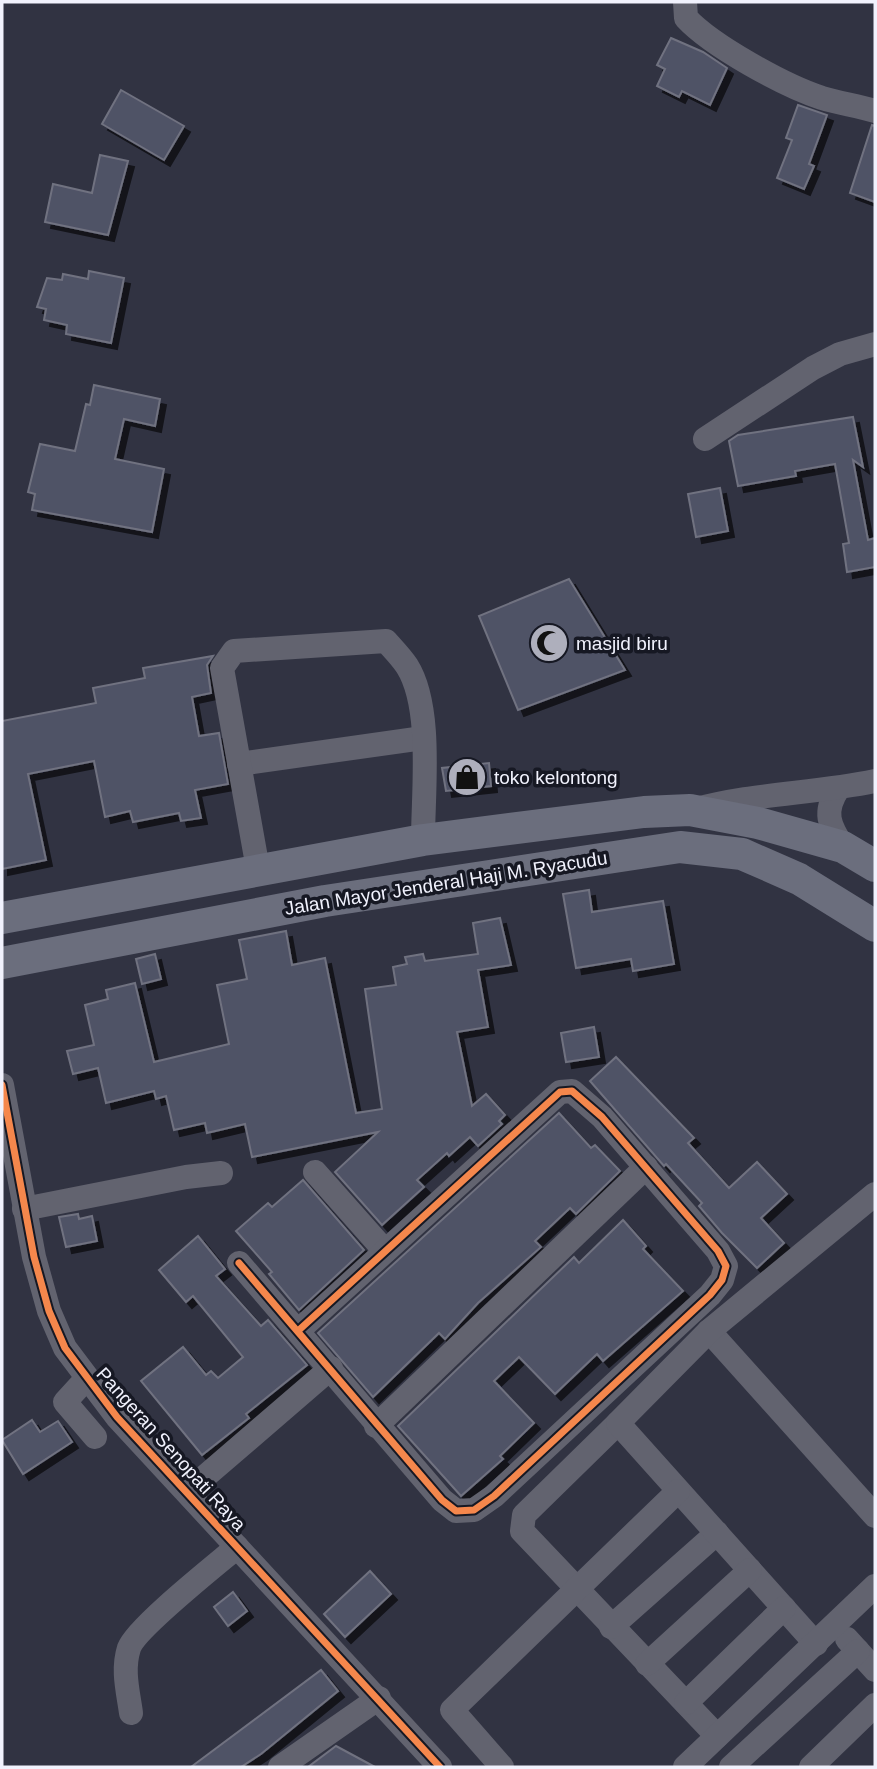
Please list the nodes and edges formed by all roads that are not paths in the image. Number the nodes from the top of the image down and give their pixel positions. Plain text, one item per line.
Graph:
1 (685, 2) edge
2 (875, 111) edge
3 (875, 344) edge
4 (705, 439) dead end
5 (423, 737) junction
6 (239, 764) junction
7 (875, 781) edge
8 (838, 789) junction
9 (690, 810) junction
10 (424, 840) junction
11 (843, 847) junction
12 (875, 866) edge
13 (258, 869) junction
14 (431, 883) junction
15 (2, 918) edge
16 (875, 926) edge
17 (2, 964) edge
18 (2, 1086) edge
19 (9, 1156) edge
20 (646, 1167) junction
21 (315, 1172) dead end
22 (221, 1173) dead end
23 (875, 1194) edge
24 (24, 1209) junction
25 (385, 1251) junction
26 (239, 1263) dead end
27 (299, 1330) junction
28 (709, 1331) junction
29 (331, 1368) junction
30 (86, 1379) junction
31 (618, 1423) junction
32 (376, 1426) junction
33 (95, 1437) dead end
34 (678, 1491) junction
35 (187, 1492) junction
36 (875, 1516) edge
37 (717, 1534) junction
38 (237, 1546) junction
39 (750, 1570) junction
40 (875, 1586) edge
41 (575, 1590) junction
42 (784, 1608) junction
43 (835, 1626) junction
44 (611, 1627) junction
45 (816, 1644) junction
46 (858, 1651) junction
47 (647, 1664) junction
48 (875, 1670) edge
49 (379, 1698) junction
50 (686, 1703) junction
51 (875, 1705) edge
52 (131, 1713) dead end
53 (717, 1736) junction
54 (280, 1767) edge
55 (440, 1767) edge
56 (502, 1767) edge
57 (685, 1767) edge
58 (731, 1767) edge
59 (811, 1767) edge

1 - 2 street
3 - 4 street
5 - 6 street
5 - 6 street
5 - 10 street
6 - 13 street
7 - 8 street
8 - 9 street
8 - 11 street
9 - 10 main road
9 - 11 main road
10 - 13 main road
10 - 14 main road
11 - 12 main road
13 - 15 main road
14 - 16 main road, Jalan Mayor Jenderal Haji M. Ryacudu
14 - 17 main road, Jalan Mayor Jenderal Haji M. Ryacudu
18 - 19 street, Pangeran Senopati Raya
19 - 24 street, Pangeran Senopati Raya
20 - 25 street
20 - 32 street
20 - 32 street
21 - 25 street
22 - 24 street
23 - 28 street
24 - 30 street, Pangeran Senopati Raya
25 - 27 street
26 - 27 street
27 - 29 street
28 - 31 street
28 - 36 street
29 - 32 street
29 - 35 street
30 - 33 street
30 - 35 street, Pangeran Senopati Raya
31 - 34 street
31 - 41 street
34 - 37 street
34 - 41 street
35 - 38 street, Pangeran Senopati Raya
37 - 39 street
37 - 44 street
38 - 49 street, Pangeran Senopati Raya
38 - 52 street
39 - 42 street
39 - 47 street
40 - 43 street
41 - 44 street
41 - 56 street
42 - 45 street
42 - 50 street
43 - 45 street
43 - 46 street
44 - 47 street
45 - 53 street
46 - 48 street
46 - 58 street
47 - 50 street
49 - 54 street
49 - 55 street, Pangeran Senopati Raya
50 - 53 street
51 - 59 street
53 - 57 street

